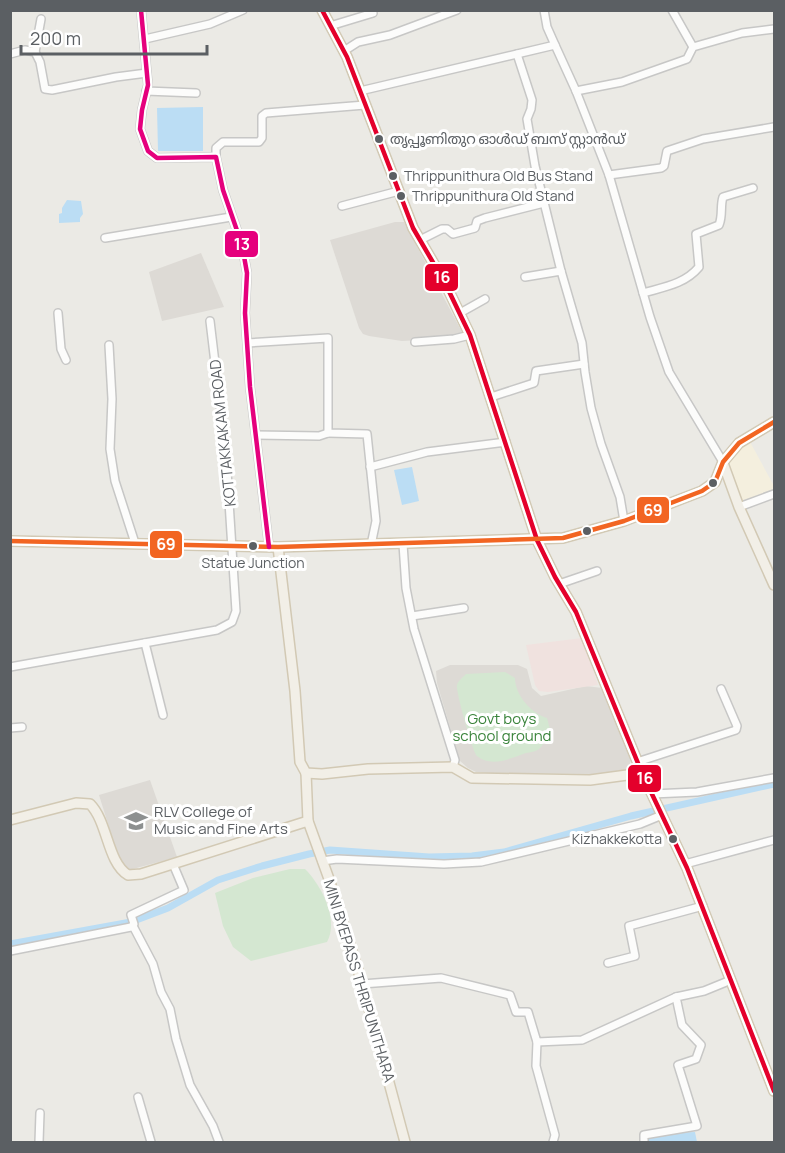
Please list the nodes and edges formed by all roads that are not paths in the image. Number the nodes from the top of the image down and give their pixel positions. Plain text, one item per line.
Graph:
1 (141, 10) edge
2 (243, 10) edge
3 (322, 10) edge
4 (457, 10) edge
5 (544, 10) edge
6 (672, 10) edge
7 (373, 13) dead end
8 (41, 19) dead end
9 (330, 26) junction
10 (774, 30) edge
11 (145, 39) junction
12 (555, 45) junction
13 (693, 47) junction
14 (344, 51) junction
15 (35, 52) junction
16 (10, 54) edge
17 (517, 54) junction
18 (147, 73) junction
19 (146, 91) junction
20 (360, 91) junction
21 (576, 91) junction
22 (196, 93) dead end
23 (365, 105) junction
24 (774, 127) edge
25 (216, 157) junction
26 (609, 175) junction
27 (753, 188) dead end
28 (399, 191) junction
29 (544, 203) junction
30 (342, 206) dead end
31 (231, 217) junction
32 (105, 238) dead end
33 (420, 240) junction
34 (561, 271) junction
35 (525, 277) dead end
36 (643, 292) junction
37 (485, 299) dead end
38 (58, 313) dead end
39 (460, 313) junction
40 (210, 321) dead end
41 (470, 335) junction
42 (415, 342) dead end
43 (247, 343) junction
44 (109, 345) dead end
45 (66, 360) dead end
46 (584, 364) junction
47 (491, 397) junction
48 (774, 422) edge
49 (328, 433) junction
50 (256, 435) junction
51 (506, 441) junction
52 (723, 462) junction
53 (370, 467) junction
54 (774, 494) edge
55 (739, 507) junction
56 (624, 521) junction
57 (537, 540) junction
58 (10, 542) edge
59 (135, 543) junction
60 (403, 544) junction
61 (370, 545) junction
62 (233, 546) junction
63 (273, 547) junction
64 (597, 571) dead end
65 (559, 584) junction
66 (774, 585) edge
67 (464, 608) dead end
68 (412, 616) junction
69 (145, 643) junction
70 (10, 667) edge
71 (721, 689) dead end
72 (163, 715) dead end
73 (22, 727) dead end
74 (10, 728) edge
75 (638, 762) junction
76 (453, 767) junction
77 (306, 773) junction
78 (642, 773) junction
79 (774, 778) edge
80 (654, 798) junction
81 (662, 815) junction
82 (10, 820) edge
83 (308, 820) junction
84 (774, 840) edge
85 (322, 860) junction
86 (173, 864) junction
87 (685, 864) junction
88 (703, 906) junction
89 (133, 923) junction
90 (10, 951) edge
91 (608, 963) dead end
92 (731, 980) junction
93 (362, 984) junction
94 (676, 997) junction
95 (537, 1042) junction
96 (774, 1091) edge
97 (138, 1097) dead end
98 (40, 1113) dead end
99 (39, 1143) edge
100 (151, 1143) edge
101 (219, 1143) edge
102 (405, 1143) edge
103 (552, 1143) edge
104 (644, 1143) edge

1 - 11 street
2 - 11 street
3 - 9 main road
4 - 14 street
5 - 12 street
6 - 13 street
7 - 9 street
8 - 15 street
9 - 14 main road
10 - 13 street
11 - 18 street
12 - 17 street
12 - 21 street
13 - 21 street
14 - 20 main road
15 - 16 street
15 - 18 street
17 - 20 street
17 - 29 street
18 - 19 street
19 - 22 street
19 - 25 street
20 - 23 main road
21 - 26 street
23 - 25 street
23 - 28 main road
24 - 26 street
25 - 31 street
26 - 36 street
27 - 36 street
28 - 30 street
28 - 33 main road
29 - 33 street
29 - 34 street
31 - 32 street
31 - 43 street
33 - 39 main road
34 - 35 street
34 - 46 street
36 - 52 street
37 - 39 street
38 - 45 street
39 - 41 main road
40 - 62 street, KOTTAKKAKAM ROAD
41 - 42 street
41 - 47 main road
43 - 49 street
43 - 50 street
44 - 59 street
46 - 47 street
46 - 56 street
47 - 51 main road
48 - 52 main road
49 - 50 street
49 - 53 street
50 - 63 street
51 - 53 street
51 - 57 main road
52 - 55 main road
52 - 56 main road
53 - 61 street
54 - 55 street
55 - 66 main road
56 - 57 main road
57 - 60 main road
57 - 65 main road
58 - 59 main road
59 - 62 main road
60 - 61 main road
60 - 68 street
61 - 63 main road
62 - 63 main road
62 - 69 street, KOTTAKKAKAM ROAD
63 - 77 main road, MINI BYEPASS THRIPUNITHARA
64 - 65 street
65 - 75 main road
67 - 68 street
68 - 76 street
69 - 70 street
69 - 72 street
71 - 75 street
73 - 74 street
75 - 78 main road
76 - 77 main road
76 - 78 main road
77 - 83 main road, MINI BYEPASS THRIPUNITHARA
78 - 80 main road
79 - 80 street
80 - 81 main road
81 - 85 street
81 - 87 main road
82 - 86 main road
83 - 85 main road, MINI BYEPASS THRIPUNITHARA
83 - 86 main road
84 - 87 street
85 - 93 main road, MINI BYEPASS THRIPUNITHARA
86 - 89 street
87 - 88 main road
88 - 91 street
88 - 92 main road
89 - 90 street
89 - 101 street
92 - 94 street
92 - 96 main road
93 - 95 street
93 - 102 main road, MINI BYEPASS THRIPUNITHARA
94 - 95 street
94 - 104 street
95 - 103 street
97 - 100 street
98 - 99 street

